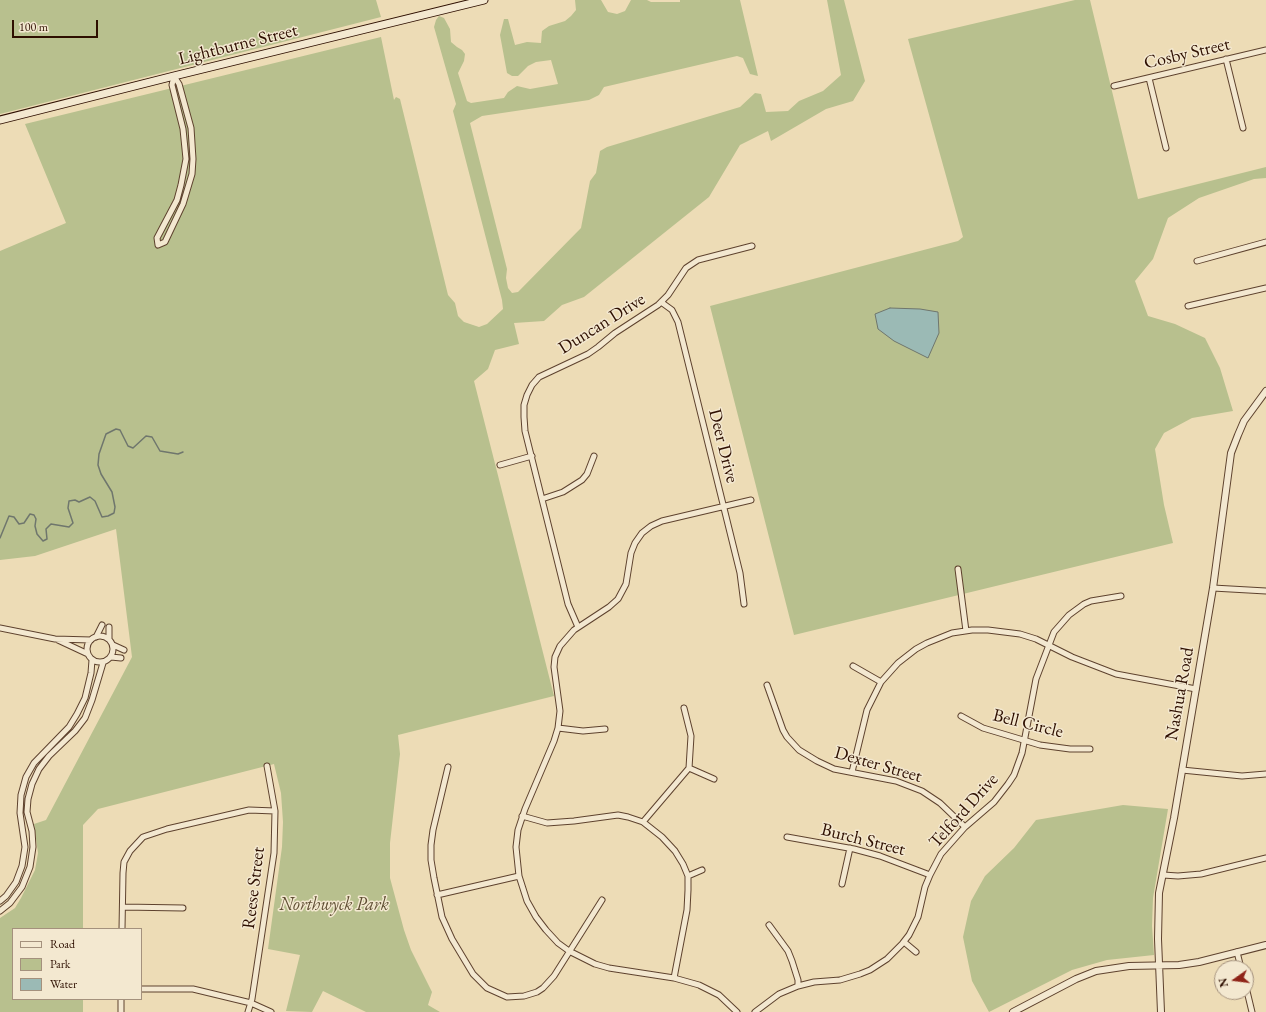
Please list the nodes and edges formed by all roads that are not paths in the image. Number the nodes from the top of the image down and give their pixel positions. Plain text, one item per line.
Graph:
1 (484, 0) edge
2 (1266, 50) edge
3 (1226, 59) junction
4 (174, 76) junction
5 (1149, 78) junction
6 (1114, 86) dead end
7 (0, 120) edge
8 (1243, 128) dead end
9 (1166, 148) dead end
10 (186, 159) junction
11 (193, 159) junction
12 (1266, 242) edge
13 (752, 246) dead end
14 (1197, 261) dead end
15 (1266, 288) edge
16 (661, 302) junction
17 (1188, 306) dead end
18 (1266, 391) edge
19 (532, 456) junction
20 (594, 456) dead end
21 (500, 465) dead end
22 (542, 499) junction
23 (751, 500) dead end
24 (723, 506) junction
25 (958, 569) dead end
26 (1213, 588) junction
27 (1266, 591) edge
28 (1121, 596) dead end
29 (744, 604) dead end
30 (102, 625) dead end
31 (109, 627) dead end
32 (578, 627) junction
33 (0, 628) edge
34 (966, 631) junction
35 (96, 637) junction
36 (55, 638) junction
37 (109, 639) junction
38 (90, 640) junction
39 (113, 645) junction
40 (1048, 646) junction
41 (124, 650) dead end
42 (88, 654) junction
43 (111, 658) junction
44 (121, 658) dead end
45 (92, 660) junction
46 (102, 663) junction
47 (853, 666) dead end
48 (881, 682) junction
49 (767, 685) dead end
50 (1196, 689) junction
51 (684, 708) dead end
52 (961, 716) dead end
53 (558, 728) junction
54 (605, 729) dead end
55 (1025, 741) junction
56 (1090, 749) dead end
57 (268, 766) dead end
58 (448, 767) dead end
59 (689, 768) junction
60 (1182, 770) junction
61 (852, 772) junction
62 (1266, 774) edge
63 (714, 779) dead end
64 (275, 811) junction
65 (522, 816) junction
66 (643, 822) junction
67 (965, 827) junction
68 (787, 837) dead end
69 (850, 848) junction
70 (1266, 858) edge
71 (702, 870) dead end
72 (930, 875) junction
73 (1163, 875) junction
74 (519, 876) junction
75 (688, 876) junction
76 (842, 884) dead end
77 (437, 895) junction
78 (602, 900) dead end
79 (0, 901) edge
80 (123, 907) junction
81 (183, 908) dead end
82 (0, 911) edge
83 (769, 925) dead end
84 (122, 928) edge
85 (904, 942) junction
86 (1266, 945) edge
87 (569, 952) junction
88 (916, 952) dead end
89 (1237, 952) junction
90 (1239, 960) edge
91 (1159, 966) junction
92 (674, 978) junction
93 (798, 986) junction
94 (142, 989) edge
95 (121, 1000) edge
96 (1249, 1000) edge
97 (251, 1003) junction
98 (121, 1012) edge
99 (248, 1012) edge
100 (271, 1012) edge
101 (737, 1012) edge
102 (755, 1012) edge
103 (1013, 1012) edge
104 (1161, 1012) edge
105 (1252, 1012) edge

1 - 4 main road, Lightburne Street
2 - 3 street, Cosby Street
3 - 5 street, Cosby Street
3 - 8 street
4 - 7 main road, Lightburne Street
4 - 10 street
4 - 11 street
5 - 6 street, Cosby Street
5 - 9 street
10 - 11 street
10 - 11 street
12 - 14 street
13 - 16 street, Duncan Drive
15 - 17 street
16 - 19 street, Duncan Drive
16 - 24 street, Deer Drive
18 - 26 street, Nashua Road
19 - 21 street
19 - 22 street, Duncan Drive
20 - 22 street
22 - 32 street, Duncan Drive
23 - 24 street
24 - 29 street, Deer Drive
24 - 32 street
25 - 34 street
26 - 27 street
26 - 50 street, Nashua Road
28 - 40 street, Telford Drive
30 - 35 street
31 - 37 street
32 - 53 street
33 - 36 street
34 - 40 street
34 - 48 street
35 - 37 street
35 - 38 street
36 - 38 street
36 - 42 street
37 - 39 street
38 - 42 street
39 - 41 street
39 - 43 street
40 - 50 street
40 - 55 street, Telford Drive
42 - 45 street
43 - 44 street
43 - 46 street
45 - 46 street
45 - 79 street
46 - 82 street
47 - 48 street
48 - 61 street
49 - 61 street, Dexter Street
50 - 60 street, Nashua Road
51 - 59 street
52 - 55 street, Bell Circle
53 - 54 street
53 - 65 street
55 - 56 street, Bell Circle
55 - 67 street, Telford Drive
57 - 64 street, Reese Street
58 - 77 street
59 - 63 street
59 - 66 street
60 - 62 street
60 - 73 street, Nashua Road
61 - 67 street, Dexter Street
64 - 80 street
64 - 97 street, Reese Street
65 - 66 street
65 - 74 street
66 - 75 street
67 - 72 street, Telford Drive
68 - 69 street, Burch Street
69 - 72 street, Burch Street
69 - 76 street
70 - 73 street
71 - 75 street
72 - 85 street, Telford Drive
73 - 91 street, Nashua Road
74 - 77 street
74 - 87 street
75 - 92 street
77 - 87 street
78 - 87 street
80 - 81 street
80 - 84 street
83 - 93 street
85 - 88 street
85 - 93 street, Telford Drive
86 - 89 street
87 - 92 street
89 - 90 street
89 - 91 street
91 - 103 street
91 - 104 street, Nashua Road
92 - 101 street
93 - 102 street, Telford Drive
94 - 97 street
95 - 98 street
96 - 105 street
97 - 99 street, Reese Street
97 - 100 street

